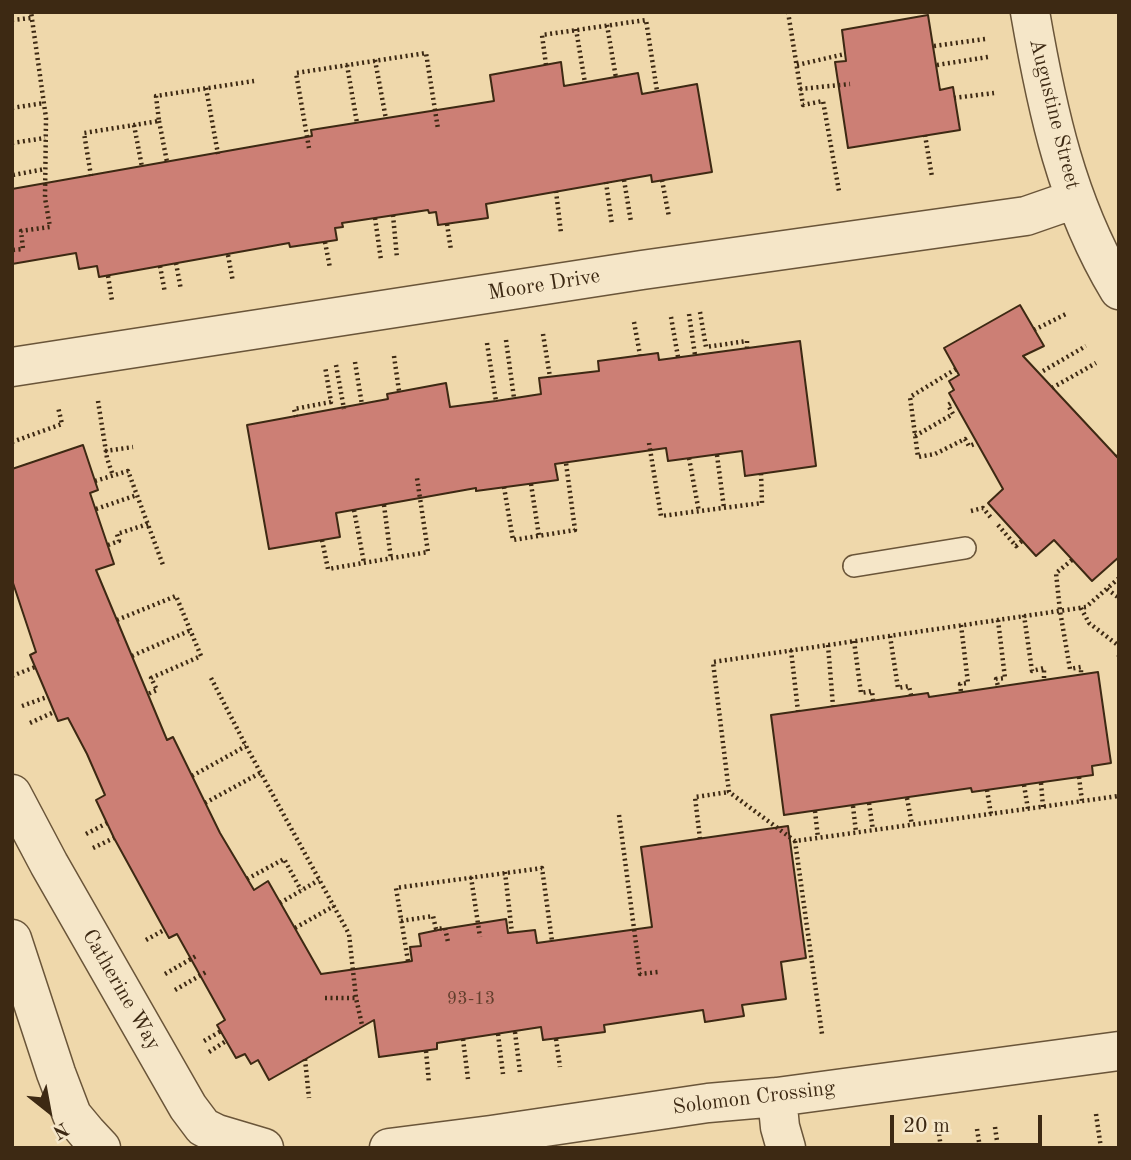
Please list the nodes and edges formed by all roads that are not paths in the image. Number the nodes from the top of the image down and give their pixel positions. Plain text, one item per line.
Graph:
1 (1030, 12) edge
2 (1074, 199) junction
3 (1119, 290) edge
4 (12, 367) edge
5 (965, 548) dead end
6 (854, 566) dead end
7 (12, 794) edge
8 (12, 939) edge
9 (1119, 1051) edge
10 (777, 1097) junction
11 (100, 1148) edge
12 (264, 1148) edge
13 (389, 1148) edge
14 (786, 1148) edge

1 - 2 street, Augustine Street
2 - 3 street, Augustine Street
2 - 4 street, Moore Drive
5 - 6 lane
7 - 12 street, Catherine Way
8 - 11 street
9 - 10 street, Solomon Crossing
10 - 13 street, Solomon Crossing
10 - 14 street

